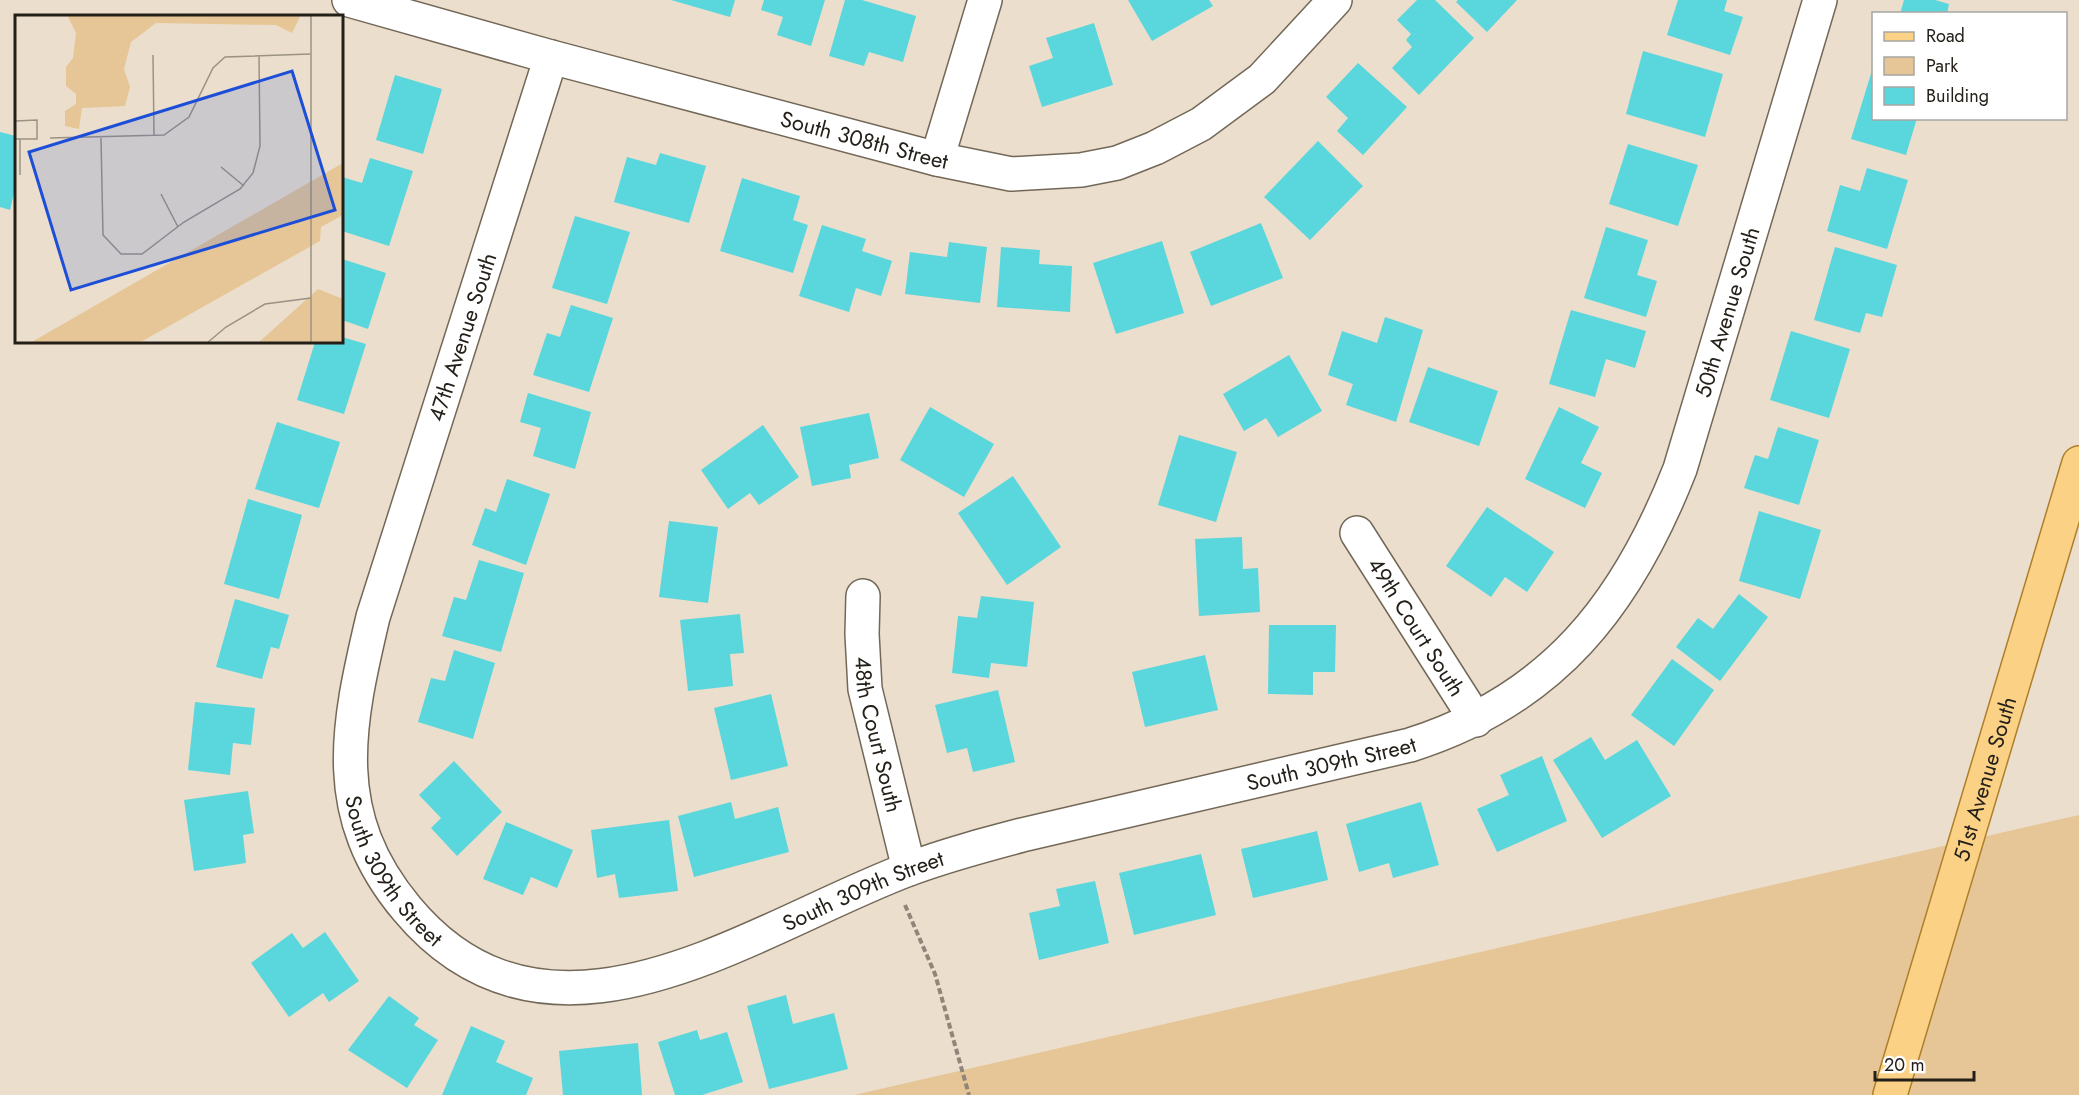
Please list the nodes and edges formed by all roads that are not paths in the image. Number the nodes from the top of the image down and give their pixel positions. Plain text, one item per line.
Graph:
1 (349, 0) edge
2 (985, 0) edge
3 (1335, 0) edge
4 (1820, 0) edge
5 (551, 57) junction
6 (937, 159) junction
7 (2079, 464) edge
8 (1358, 533) dead end
9 (863, 596) dead end
10 (1606, 609) joint
11 (373, 617) joint
12 (1476, 720) junction
13 (900, 873) junction
14 (1890, 1095) edge

1 - 5 street, South 308th Street
2 - 6 street
3 - 6 street, South 308th Street
4 - 10 street, 50th Avenue South
5 - 6 street, South 308th Street
5 - 11 street, 47th Avenue South
7 - 14 main road, 51st Avenue South
8 - 12 street, 49th Court South
9 - 13 street, 48th Court South
10 - 12 street, South 309th Street
11 - 13 street, South 309th Street
12 - 13 street, South 309th Street

